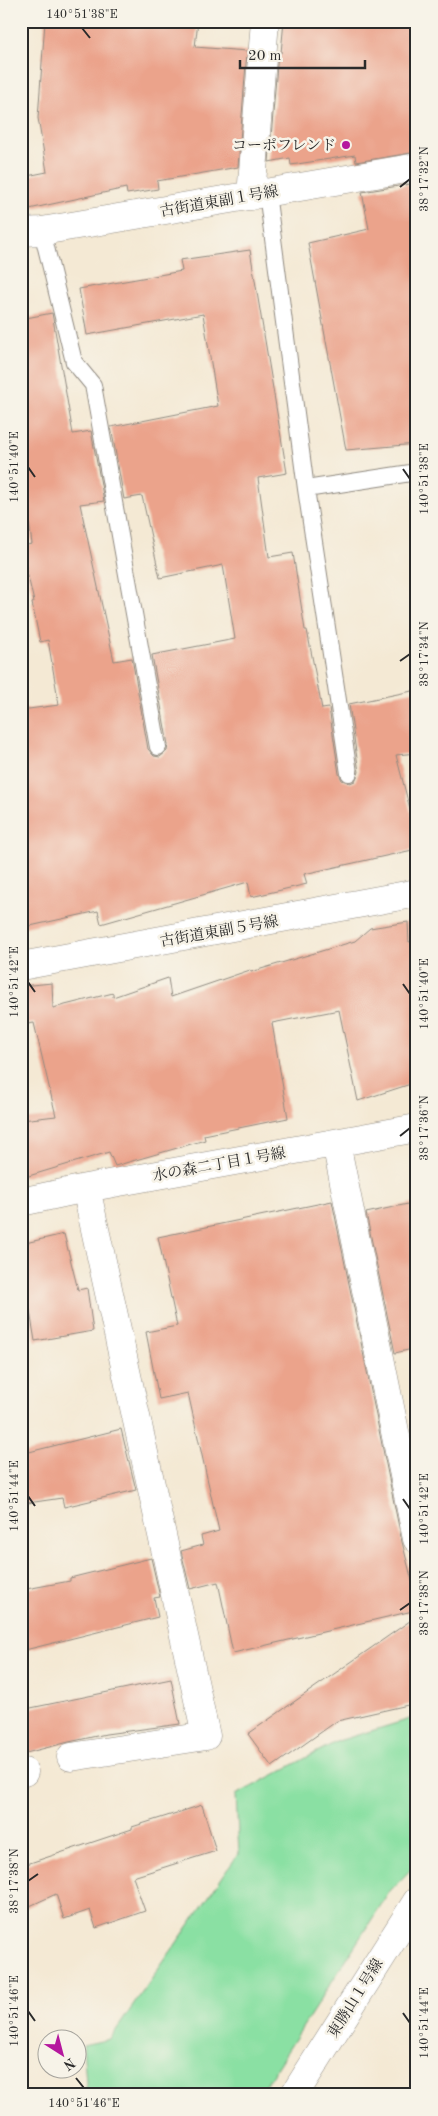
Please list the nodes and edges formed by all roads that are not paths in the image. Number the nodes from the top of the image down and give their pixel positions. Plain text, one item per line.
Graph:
1 (265, 21) edge
2 (417, 167) edge
3 (259, 194) junction
4 (32, 232) edge
5 (417, 472) edge
6 (306, 489) junction
7 (158, 747) dead end
8 (350, 773) dead end
9 (417, 893) edge
10 (21, 966) edge
11 (417, 1128) edge
12 (336, 1143) junction
13 (86, 1188) junction
14 (21, 1202) edge
15 (417, 1539) edge
16 (71, 1757) dead end
17 (417, 1901) edge
18 (294, 2095) edge

1 - 3 street
2 - 3 street, 古街道東副１号線
3 - 4 street, 古街道東副１号線
3 - 6 lane
4 - 7 lane
5 - 6 lane
6 - 8 lane
9 - 10 street, 古街道東副５号線
11 - 12 street, 水の森二丁目１号線
12 - 13 street, 水の森二丁目１号線
12 - 15 street
13 - 14 street, 水の森二丁目１号線
13 - 16 street
17 - 18 street, 東勝山１号線

